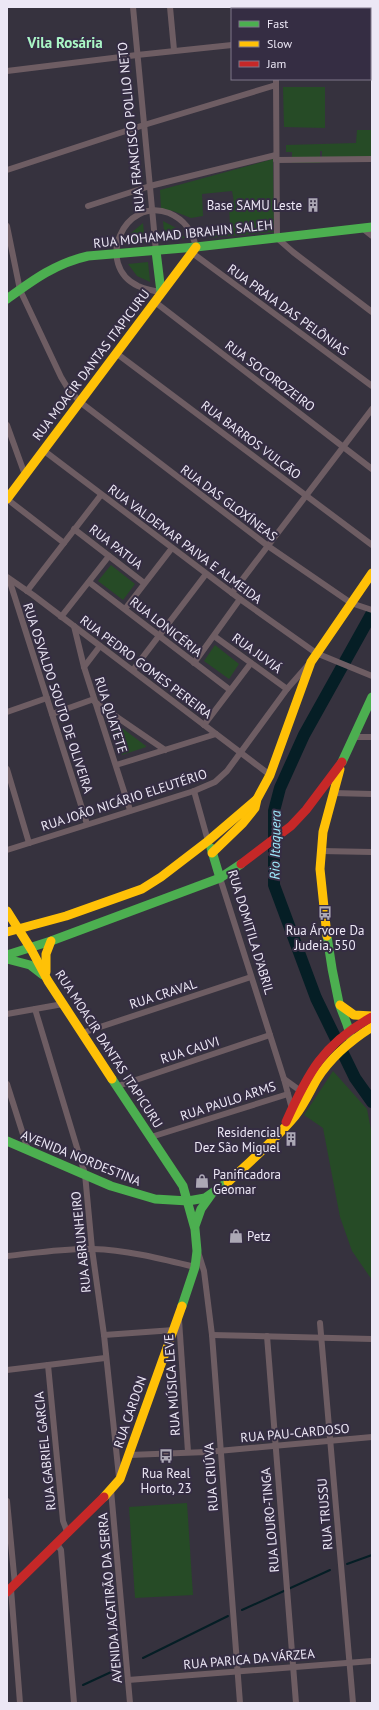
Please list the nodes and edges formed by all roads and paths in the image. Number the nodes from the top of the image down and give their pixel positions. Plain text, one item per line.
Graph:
1 (133, 7) edge
2 (170, 7) edge
3 (231, 45) edge
4 (174, 50) junction
5 (137, 54) junction
6 (7, 70) edge
7 (276, 82) edge
8 (144, 125) junction
9 (276, 157) junction
10 (372, 159) edge
11 (7, 170) edge
12 (150, 186) junction
13 (88, 206) dead end
14 (152, 211) junction
15 (7, 226) edge
16 (372, 227) edge
17 (362, 228) junction
18 (372, 236) edge
19 (277, 238) junction
20 (194, 250) junction
21 (156, 251) junction
22 (116, 254) junction
23 (20, 290) junction
24 (161, 292) junction
25 (8, 296) edge
26 (155, 302) junction
27 (372, 312) edge
28 (116, 353) junction
29 (372, 386) edge
30 (80, 402) junction
31 (372, 409) edge
32 (7, 425) edge
33 (343, 446) junction
34 (43, 450) junction
35 (372, 469) edge
36 (25, 475) junction
37 (101, 494) junction
38 (306, 495) junction
39 (7, 499) edge
40 (74, 529) junction
41 (64, 543) junction
42 (372, 545) edge
43 (268, 546) junction
44 (172, 548) junction
45 (109, 556) junction
46 (372, 573) edge
47 (206, 574) junction
48 (8, 578) edge
49 (89, 582) junction
50 (144, 583) junction
51 (27, 591) junction
52 (232, 593) junction
53 (240, 600) junction
54 (351, 603) junction
55 (125, 609) junction
56 (372, 610) edge
57 (62, 617) junction
58 (74, 626) junction
59 (159, 636) junction
60 (214, 636) junction
61 (100, 646) junction
62 (316, 653) junction
63 (311, 662) junction
64 (194, 663) junction
65 (251, 663) junction
66 (84, 667) junction
67 (133, 670) junction
68 (369, 675) edge
69 (287, 689) junction
70 (230, 690) junction
71 (372, 697) edge
72 (47, 698) junction
73 (95, 700) junction
74 (7, 712) edge
75 (52, 714) junction
76 (204, 725) junction
77 (216, 734) junction
78 (354, 737) junction
79 (372, 737) edge
80 (165, 750) junction
81 (241, 753) junction
82 (342, 762) junction
83 (116, 765) junction
84 (7, 769) edge
85 (270, 775) junction
86 (194, 791) junction
87 (333, 793) junction
88 (372, 794) edge
89 (258, 799) junction
90 (130, 810) junction
91 (87, 824) junction
92 (208, 841) junction
93 (29, 843) junction
94 (7, 850) edge
95 (321, 851) junction
96 (372, 852) edge
97 (212, 853) junction
98 (220, 878) junction
99 (7, 911) edge
100 (19, 930) junction
101 (7, 932) edge
102 (51, 941) junction
103 (31, 948) junction
104 (7, 955) edge
105 (7, 959) edge
106 (251, 978) junction
107 (48, 981) junction
108 (63, 1004) junction
109 (340, 1005) junction
110 (35, 1009) junction
111 (7, 1014) edge
112 (372, 1017) edge
113 (372, 1027) edge
114 (347, 1032) junction
115 (82, 1033) junction
116 (270, 1035) junction
117 (350, 1042) junction
118 (284, 1079) junction
119 (7, 1084) edge
120 (118, 1086) junction
121 (304, 1093) junction
122 (288, 1094) junction
123 (292, 1109) junction
124 (285, 1125) junction
125 (151, 1137) junction
126 (7, 1141) edge
127 (28, 1150) junction
128 (85, 1174) junction
129 (211, 1195) junction
130 (188, 1201) junction
131 (195, 1229) junction
132 (92, 1249) junction
133 (197, 1251) junction
134 (7, 1256) edge
135 (195, 1267) junction
136 (179, 1316) junction
137 (320, 1323) dead end
138 (174, 1330) junction
139 (104, 1335) junction
140 (212, 1335) junction
141 (267, 1336) junction
142 (322, 1337) junction
143 (372, 1339) edge
144 (105, 1358) junction
145 (48, 1365) junction
146 (7, 1370) edge
147 (372, 1438) edge
148 (330, 1441) junction
149 (275, 1446) junction
150 (220, 1450) junction
151 (188, 1452) junction
152 (129, 1455) junction
153 (120, 1479) junction
154 (111, 1490) junction
155 (7, 1501) edge
156 (68, 1534) junction
157 (57, 1544) junction
158 (11, 1588) edge
159 (372, 1661) edge
160 (349, 1662) junction
161 (293, 1667) junction
162 (237, 1672) junction
163 (128, 1680) junction
164 (20, 1703) edge
165 (74, 1703) edge
166 (130, 1703) edge
167 (240, 1703) edge
168 (296, 1703) edge
169 (353, 1703) edge

1 - 5 street, RUA FRANCISCO POLILO NETO
2 - 4 street
3 - 4 street
4 - 5 street
5 - 6 street
5 - 8 street, RUA FRANCISCO POLILO NETO
7 - 8 street
7 - 9 street
8 - 11 street
8 - 12 street, RUA FRANCISCO POLILO NETO
9 - 10 street
9 - 12 street
9 - 19 street
12 - 13 street
12 - 14 street, RUA FRANCISCO POLILO NETO
14 - 20 street
14 - 21 street, RUA FRANCISCO POLILO NETO
14 - 22 street
15 - 23 street, RUA DAS GLOXÍNEAS
16 - 17 street, RUA MOHAMAD IBRAHIN SALEH
17 - 18 street
17 - 19 street, RUA MOHAMAD IBRAHIN SALEH
19 - 20 street, RUA MOHAMAD IBRAHIN SALEH
19 - 27 street
20 - 21 street, RUA MOHAMAD IBRAHIN SALEH
20 - 24 street, RUA MOACIR DANTAS ITAPICURU
20 - 29 street, RUA PRAIA DAS PELÔNIAS
21 - 22 street, RUA MOHAMAD IBRAHIN SALEH
21 - 24 street, RUA FRANCISCO POLILO NETO
22 - 23 street, RUA MOHAMAD IBRAHIN SALEH
22 - 24 street
23 - 25 street, RUA MOHAMAD IBRAHIN SALEH
23 - 30 street, RUA DAS GLOXÍNEAS
24 - 26 street, RUA MOACIR DANTAS ITAPICURU
26 - 28 street, RUA MOACIR DANTAS ITAPICURU
26 - 33 street, RUA SOCOROZEIRO
28 - 30 street, RUA MOACIR DANTAS ITAPICURU
28 - 38 street, RUA BARROS VULCÃO
30 - 34 street, RUA MOACIR DANTAS ITAPICURU
30 - 43 street, RUA DAS GLOXÍNEAS
31 - 33 street
32 - 36 street
33 - 35 street, RUA SOCOROZEIRO
33 - 38 street
34 - 36 street, RUA MOACIR DANTAS ITAPICURU
34 - 37 street, RUA VALDEMAR PAIVA E ALMEIDA
36 - 39 street, RUA MOACIR DANTAS ITAPICURU
37 - 40 street
37 - 44 street, RUA VALDEMAR PAIVA E ALMEIDA
38 - 42 street, RUA BARROS VULCÃO
38 - 43 street
39 - 41 street
40 - 41 street
40 - 45 street, RUA PATUA
41 - 51 street
43 - 52 street
43 - 54 street, RUA DAS GLOXÍNEAS
44 - 47 street, RUA VALDEMAR PAIVA E ALMEIDA
44 - 50 street
45 - 49 street
45 - 50 street, RUA PATUA
46 - 54 street
47 - 52 street, RUA VALDEMAR PAIVA E ALMEIDA
47 - 59 street
48 - 51 street, RUA PEDRO GOMES PEREIRA
48 - 72 street, RUA OSVALDO SOUTO DE OLIVEIRA
49 - 55 street, RUA LONICÉRIA
49 - 57 street
50 - 55 street
51 - 57 street, RUA PEDRO GOMES PEREIRA
52 - 53 street, RUA VALDEMAR PAIVA E ALMEIDA
53 - 60 street
53 - 62 street, RUA VALDEMAR PAIVA E ALMEIDA
54 - 56 street, RUA DAS GLOXÍNEAS
54 - 62 street
55 - 59 street, RUA LONICÉRIA
57 - 58 street, RUA PEDRO GOMES PEREIRA
58 - 61 street, RUA PEDRO GOMES PEREIRA
58 - 66 street, RUA QUATETE
59 - 64 street, RUA LONICÉRIA
59 - 67 street
60 - 64 street
60 - 65 street, RUA JUVIÁ
61 - 66 street
61 - 67 street, RUA PEDRO GOMES PEREIRA
62 - 63 street
62 - 68 street, RUA VALDEMAR PAIVA E ALMEIDA
63 - 69 street, RUA JOÃO NICÁRIO ELEUTÉRIO
63 - 85 street
64 - 70 street, RUA LONICÉRIA
65 - 69 street, RUA JUVIÁ
65 - 70 street
66 - 73 street, RUA QUATETE
67 - 76 street, RUA PEDRO GOMES PEREIRA
69 - 81 street, RUA JOÃO NICÁRIO ELEUTÉRIO
70 - 76 street
71 - 78 street
72 - 74 street
72 - 75 street, RUA OSVALDO SOUTO DE OLIVEIRA
73 - 75 street
73 - 80 street
73 - 83 street, RUA QUATETE
75 - 91 street, RUA OSVALDO SOUTO DE OLIVEIRA
76 - 77 street, RUA PEDRO GOMES PEREIRA
77 - 80 street
77 - 81 street, RUA PEDRO GOMES PEREIRA
78 - 79 street
78 - 82 street
80 - 83 street
81 - 85 street, RUA PEDRO GOMES PEREIRA
81 - 86 street, RUA JOÃO NICÁRIO ELEUTÉRIO
82 - 87 street
82 - 98 street
83 - 90 street, RUA QUATETE
84 - 93 street
85 - 89 street
86 - 90 street, RUA JOÃO NICÁRIO ELEUTÉRIO
86 - 92 street, RUA DOMITILA D'ABRIL
87 - 88 street
87 - 95 street
89 - 92 street
89 - 97 street
90 - 91 street, RUA JOÃO NICÁRIO ELEUTÉRIO
91 - 93 street, RUA JOÃO NICÁRIO ELEUTÉRIO
92 - 97 street, RUA DOMITILA D'ABRIL
92 - 100 street
93 - 94 street, RUA JOÃO NICÁRIO ELEUTÉRIO
95 - 96 street
95 - 109 street
97 - 98 street, RUA DOMITILA D'ABRIL
98 - 102 street
98 - 106 street, RUA DOMITILA D'ABRIL
99 - 100 street, RUA MOACIR DANTAS ITAPICURU
100 - 101 street
100 - 103 street, RUA MOACIR DANTAS ITAPICURU
102 - 103 street
102 - 107 street
103 - 104 street
103 - 107 street, RUA MOACIR DANTAS ITAPICURU
105 - 107 street
106 - 115 street, RUA CRAVAL
106 - 116 street, RUA DOMITILA D'ABRIL
107 - 108 street, RUA MOACIR DANTAS ITAPICURU
108 - 110 street
108 - 115 street, RUA MOACIR DANTAS ITAPICURU
109 - 112 street
109 - 114 street
110 - 111 street
110 - 128 street, RUA ABRUNHEIRO
112 - 114 street, AVENIDA NORDESTINA
113 - 117 street, AVENIDA NORDESTINA
114 - 117 street
114 - 121 street, AVENIDA NORDESTINA
115 - 120 street, RUA MOACIR DANTAS ITAPICURU
116 - 118 street, RUA DOMITILA D'ABRIL
116 - 120 street, RUA CAUVI
117 - 121 street, AVENIDA NORDESTINA
118 - 121 street
118 - 122 street, RUA DOMITILA D'ABRIL
119 - 127 street
120 - 125 street, RUA MOACIR DANTAS ITAPICURU
121 - 123 street, AVENIDA NORDESTINA
121 - 124 street, AVENIDA NORDESTINA
122 - 123 street, RUA DOMITILA D'ABRIL
122 - 125 street, RUA PAULO ARMS
123 - 124 street, AVENIDA NORDESTINA
124 - 129 street, AVENIDA NORDESTINA
125 - 130 street, RUA MOACIR DANTAS ITAPICURU
126 - 127 street, AVENIDA NORDESTINA
127 - 128 street, AVENIDA NORDESTINA
128 - 130 street, AVENIDA NORDESTINA
128 - 132 street, RUA ABRUNHEIRO
129 - 130 street, AVENIDA NORDESTINA
129 - 131 street
130 - 131 street, RUA CARDON
131 - 133 street, RUA CARDON
132 - 134 street
132 - 135 street
132 - 139 street, RUA ABRUNHEIRO
133 - 135 street, RUA CARDON
133 - 140 street, RUA CRIÚVA
135 - 136 street, RUA CARDON
136 - 138 street, RUA CARDON
136 - 151 street, RUA MÚSICA LEVE
137 - 142 street, RUA TRUSSU
138 - 139 street
138 - 152 street, RUA CARDON
139 - 144 street, RUA ABRUNHEIRO
140 - 141 street
140 - 150 street, RUA CRIÚVA
141 - 142 street
141 - 149 street, RUA LOURO-TINGA
142 - 143 street
142 - 148 street, RUA TRUSSU
144 - 145 street
144 - 153 street, RUA ABRUNHEIRO
145 - 146 street
145 - 156 street, RUA GABRIEL GARCIA
147 - 148 street, RUA PAU-CARDOSO
148 - 149 street, RUA PAU-CARDOSO
148 - 160 street, RUA TRUSSU
149 - 150 street, RUA PAU-CARDOSO
149 - 161 street, RUA LOURO-TINGA
150 - 151 street, RUA PAU-CARDOSO
150 - 162 street, RUA CRIÚVA
151 - 152 street, RUA PAU-CARDOSO
152 - 153 street, RUA CARDON
153 - 154 street, RUA CARDON
154 - 156 street, RUA CARDON
154 - 163 street, AVENIDA JACATIRÃO DA SERRA
155 - 158 street
156 - 157 street, RUA CARDON
157 - 158 street, RUA CARDON
157 - 165 street
158 - 164 street
159 - 160 street, RUA PARICA DA VÁRZEA
160 - 161 street, RUA PARICA DA VÁRZEA
160 - 169 street, RUA TRUSSU
161 - 162 street, RUA PARICA DA VÁRZEA
161 - 168 street, RUA LOURO-TINGA
162 - 163 street, RUA PARICA DA VÁRZEA
162 - 167 street, RUA CRIÚVA
163 - 166 street, AVENIDA JACATIRÃO DA SERRA

